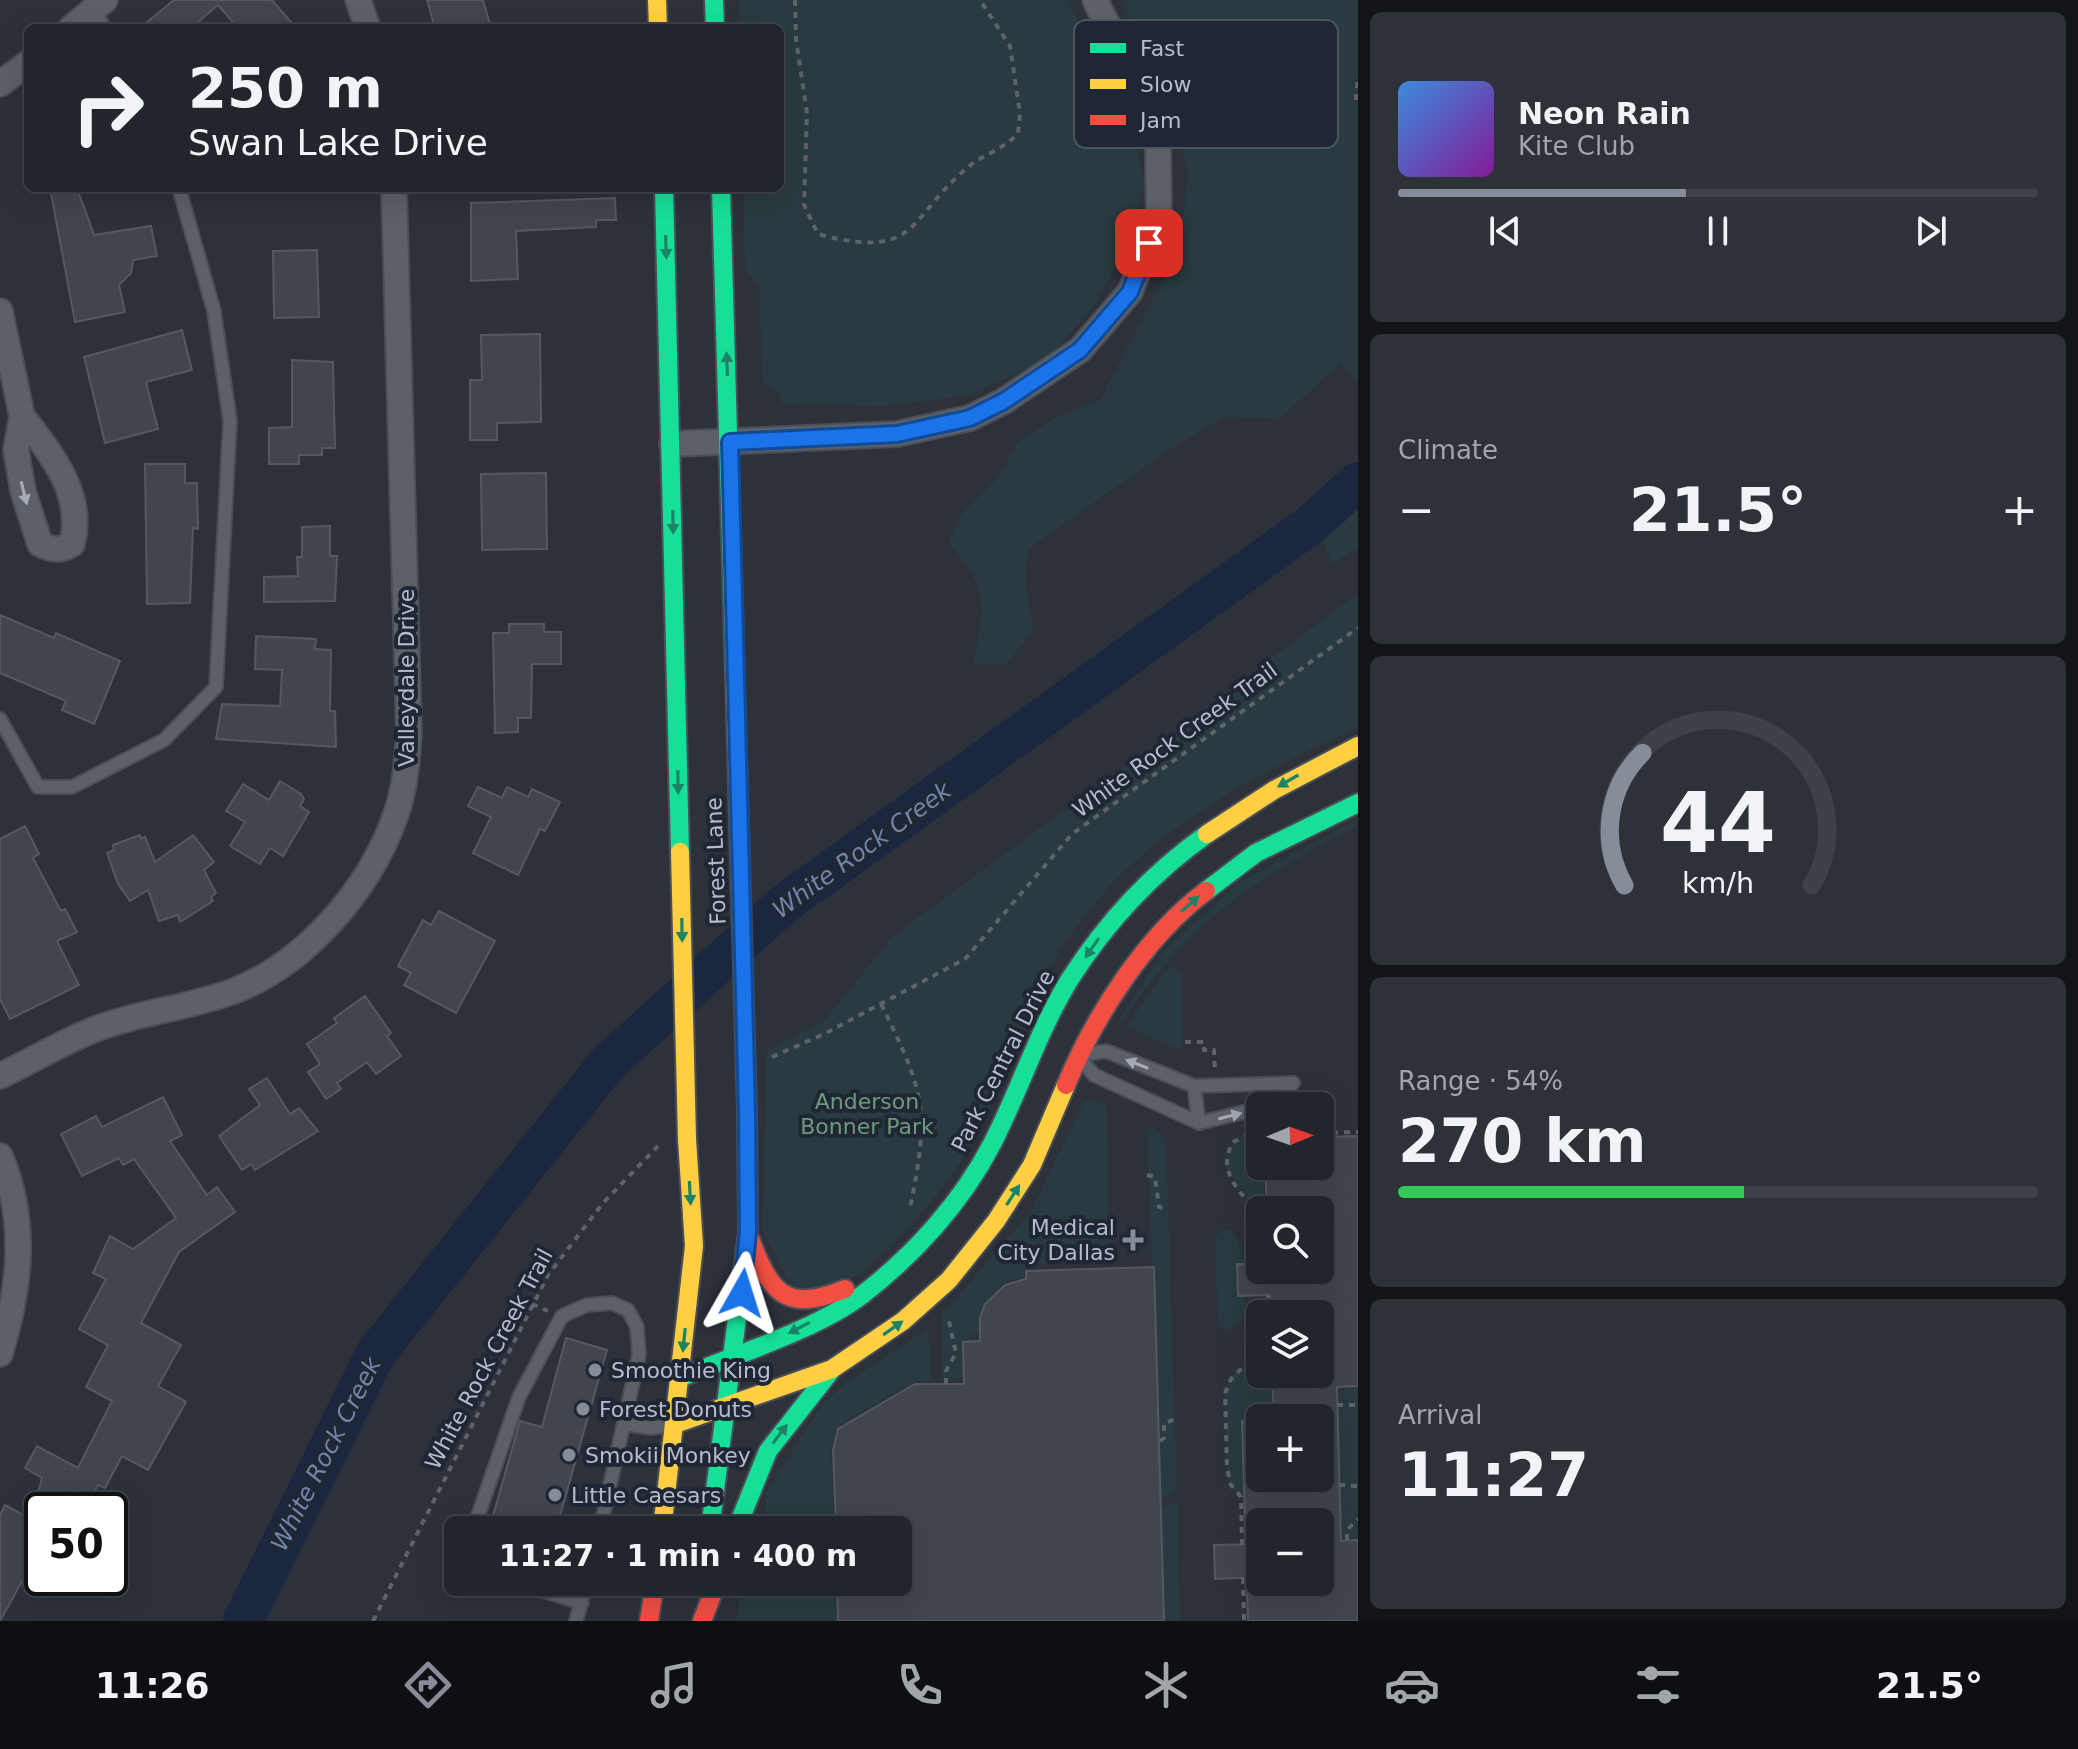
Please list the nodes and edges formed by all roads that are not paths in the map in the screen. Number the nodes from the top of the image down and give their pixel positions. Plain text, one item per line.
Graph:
1 (358, 0) edge
2 (657, 0) edge
3 (714, 0) edge
4 (1095, 0) edge
5 (98, 9) edge
6 (1105, 20) edge
7 (77, 24) edge
8 (367, 24) edge
9 (658, 24) edge
10 (715, 24) edge
11 (24, 66) edge
12 (0, 84) edge
13 (1158, 148) edge
14 (180, 192) edge
15 (394, 192) edge
16 (664, 192) edge
17 (721, 192) edge
18 (0, 311) edge
19 (22, 416) junction
20 (730, 442) junction
21 (672, 444) junction
22 (0, 719) edge
23 (1358, 746) edge
24 (1358, 803) edge
25 (1057, 1048) junction
26 (0, 1076) edge
27 (1194, 1086) junction
28 (1286, 1092) edge
29 (1246, 1111) edge
30 (1180, 1115) junction
31 (1199, 1123) junction
32 (0, 1156) edge
33 (748, 1232) junction
34 (909, 1253) junction
35 (7, 1309) edge
36 (0, 1354) edge
37 (735, 1355) junction
38 (832, 1369) junction
39 (680, 1378) junction
40 (727, 1408) junction
41 (625, 1424) junction
42 (675, 1424) junction
43 (478, 1516) edge
44 (603, 1516) edge
45 (664, 1516) edge
46 (712, 1516) edge
47 (742, 1516) edge
48 (560, 1596) edge
49 (584, 1596) edge
50 (653, 1596) edge
51 (701, 1596) edge
52 (711, 1596) edge
53 (582, 1603) junction
54 (576, 1621) edge
55 (649, 1621) edge
56 (700, 1621) edge

1 - 8 street
2 - 9 main road
3 - 10 main road
4 - 6 street
5 - 7 street
11 - 12 street
13 - 20 street
14 - 22 lane
15 - 26 street, Valleydale Drive
16 -> 21 main road, Forest Lane
20 -> 17 main road, Forest Lane
18 - 19 street
19 -> 19 street
20 - 21 street
20 - 33 main road, Forest Lane, bridge
21 -> 39 main road, Forest Lane, bridge
23 -> 25 main road, Park Central Drive
25 -> 24 main road, Park Central Drive
27 -> 25 lane
25 - 30 lane
25 - 34 main road, Park Central Drive
38 -> 25 main road, Park Central Drive
27 - 28 lane
27 - 30 lane
27 - 31 lane
31 -> 29 lane
30 - 31 lane
32 - 35 street
33 - 34 main road
33 - 37 main road, Forest Lane
34 -> 37 main road, Park Central Drive
35 - 36 street
37 - 39 main road, Park Central Drive
37 - 40 main road, Forest Lane
38 - 40 main road, Park Central Drive
47 -> 38 main road
39 - 42 main road, Forest Lane
40 - 42 main road, Park Central Drive
40 - 46 main road, Forest Lane
41 - 42 lane
41 - 43 lane
41 - 44 lane
42 - 45 main road, Forest Lane
48 - 53 lane
49 - 53 lane
50 - 55 main road
51 - 56 main road
52 - 56 main road
53 - 54 lane

